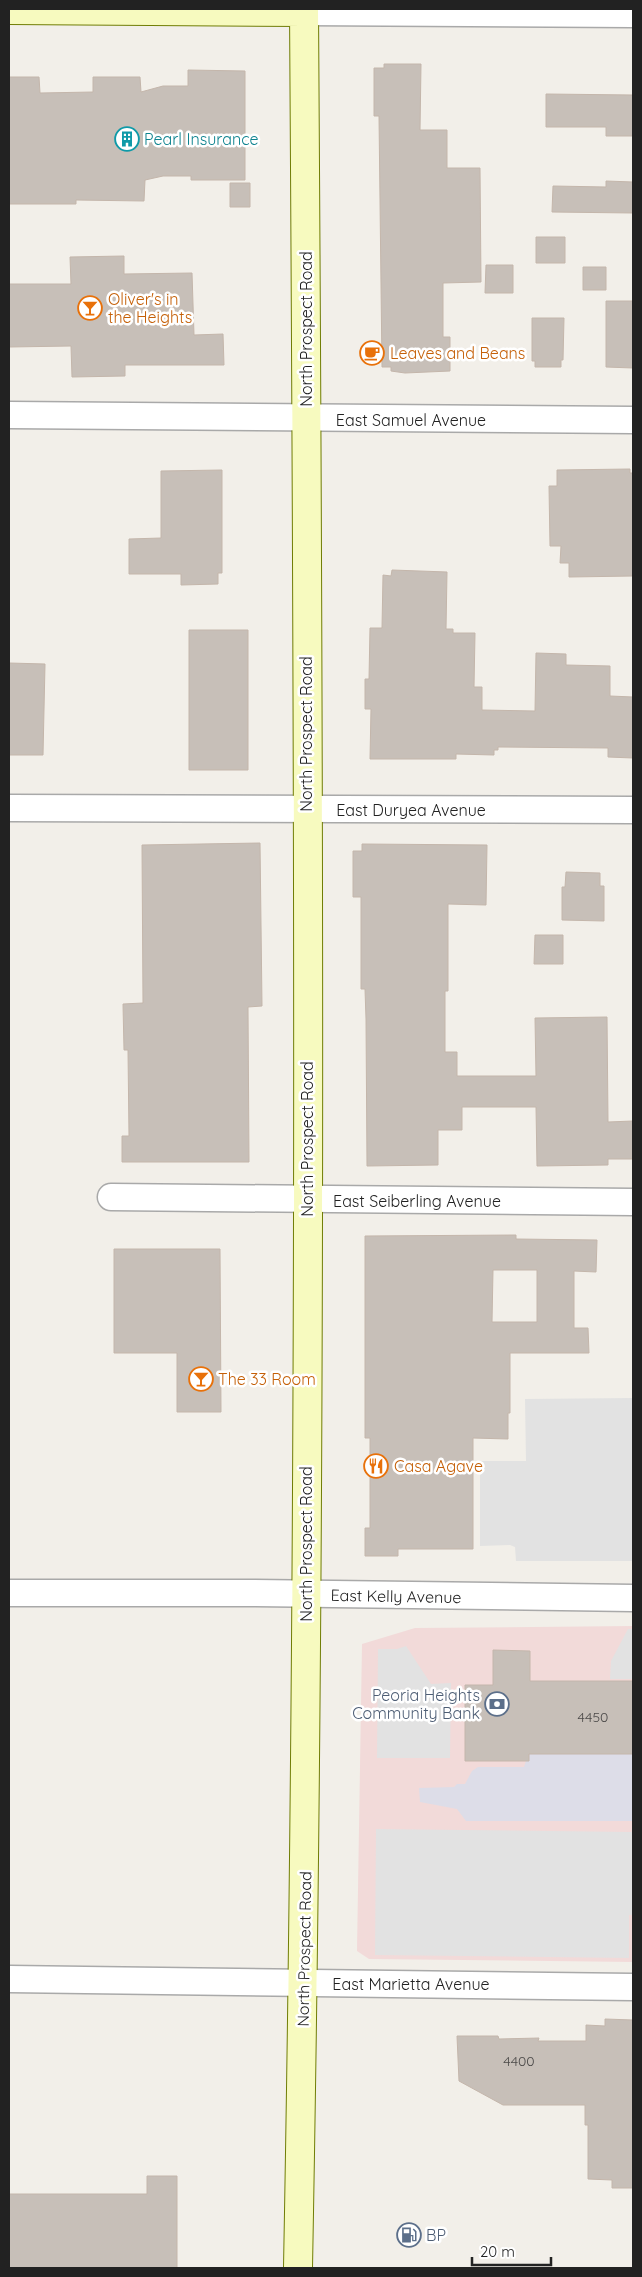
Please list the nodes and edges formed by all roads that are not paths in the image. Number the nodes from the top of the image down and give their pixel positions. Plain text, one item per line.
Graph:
1 (9, 10) edge
2 (304, 10) edge
3 (633, 14) edge
4 (9, 415) edge
5 (306, 419) junction
6 (633, 420) edge
7 (9, 808) edge
8 (307, 809) junction
9 (633, 810) edge
10 (110, 1197) dead end
11 (307, 1200) junction
12 (633, 1202) edge
13 (9, 1594) edge
14 (306, 1594) junction
15 (633, 1598) edge
16 (9, 1979) edge
17 (303, 1983) junction
18 (633, 1987) edge
19 (298, 2268) edge

1 - 2 main road
2 - 3 street
2 - 5 main road, North Prospect Road
4 - 5 street, East Samuel Avenue
5 - 6 street, East Samuel Avenue
5 - 8 main road, North Prospect Road
7 - 8 street, East Duryea Avenue
8 - 9 street, East Duryea Avenue
8 - 11 main road, North Prospect Road
10 - 11 street, East Seiberling Avenue
11 - 12 street, East Seiberling Avenue
11 - 14 main road, North Prospect Road
13 - 14 street, East Kelly Avenue
14 - 15 street, East Kelly Avenue
14 - 17 main road, North Prospect Road
16 - 17 street, East Marietta Avenue
17 - 18 street, East Marietta Avenue
17 - 19 main road, North Prospect Road

